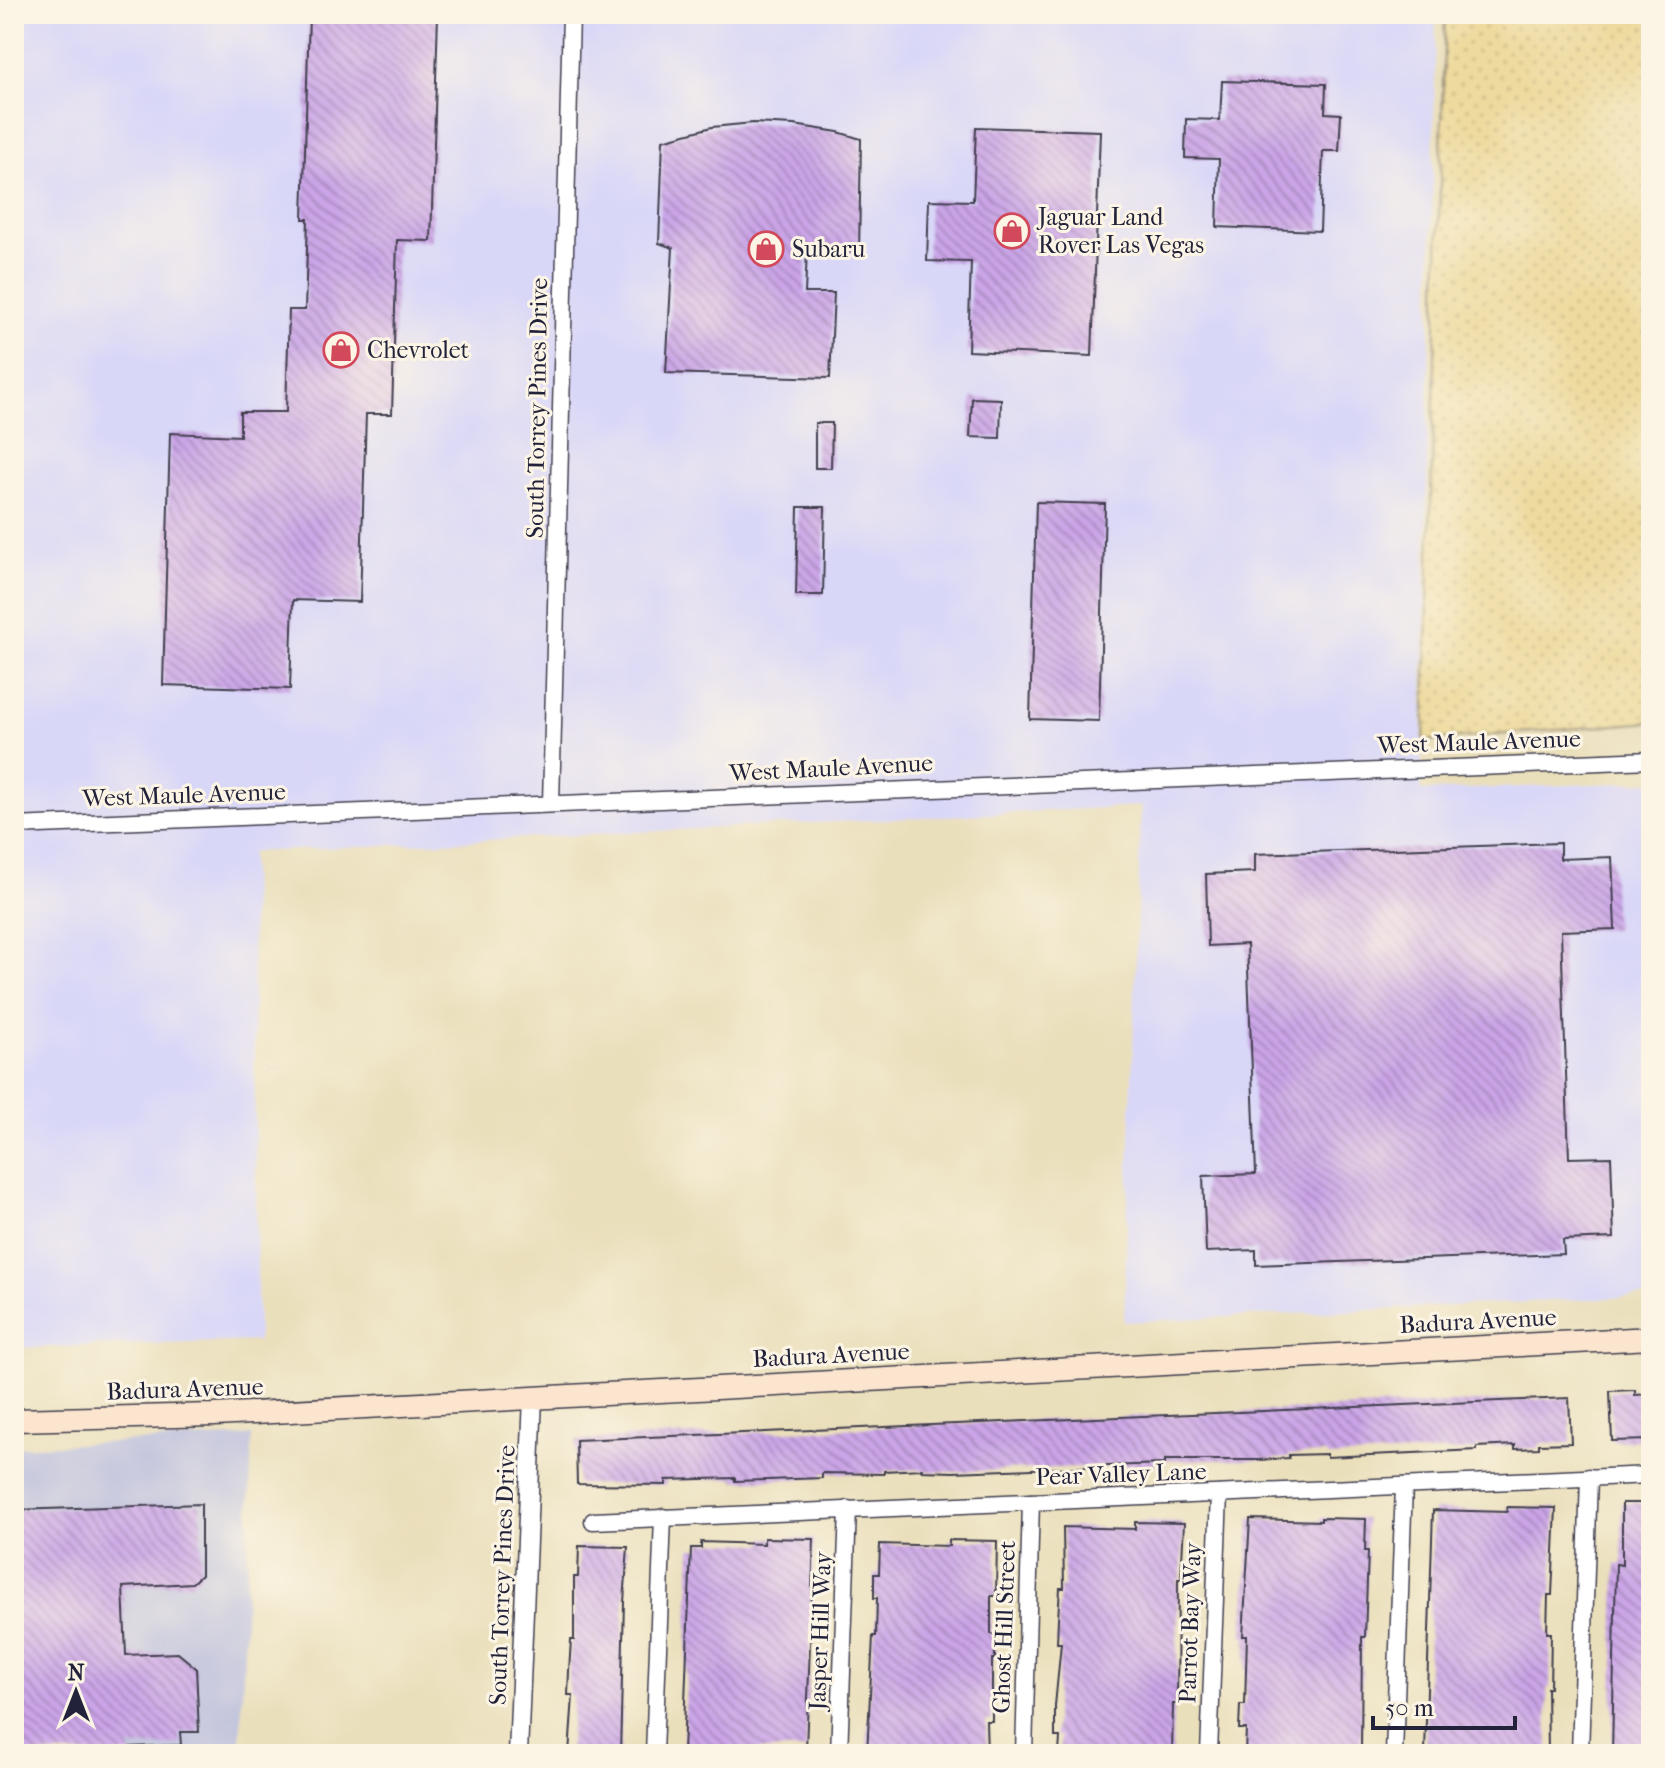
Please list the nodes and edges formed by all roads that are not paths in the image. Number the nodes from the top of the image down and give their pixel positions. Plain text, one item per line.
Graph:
1 (571, 14) edge
2 (1651, 760) edge
3 (551, 804) junction
4 (14, 826) edge
5 (1651, 1338) edge
6 (533, 1397) junction
7 (14, 1420) edge
8 (1651, 1475) edge
9 (1589, 1477) junction
10 (1404, 1486) junction
11 (1219, 1494) junction
12 (1031, 1502) junction
13 (848, 1509) junction
14 (663, 1517) junction
15 (593, 1521) dead end
16 (518, 1754) edge
17 (654, 1754) edge
18 (839, 1754) edge
19 (1024, 1754) edge
20 (1209, 1754) edge
21 (1394, 1754) edge
22 (1580, 1754) edge

1 - 3 street, South Torrey Pines Drive
2 - 3 street, West Maule Avenue
3 - 4 street, West Maule Avenue
5 - 6 main road, Badura Avenue
6 - 7 main road, Badura Avenue
6 - 16 street, South Torrey Pines Drive
8 - 9 street, Pear Valley Lane
9 - 10 street, Pear Valley Lane
9 - 22 street
10 - 11 street, Pear Valley Lane
10 - 21 street
11 - 12 street, Pear Valley Lane
11 - 20 street, Parrot Bay Way
12 - 13 street, Pear Valley Lane
12 - 19 street, Ghost Hill Street
13 - 14 street, Pear Valley Lane
13 - 18 street, Jasper Hill Way
14 - 15 street, Pear Valley Lane
14 - 17 street

